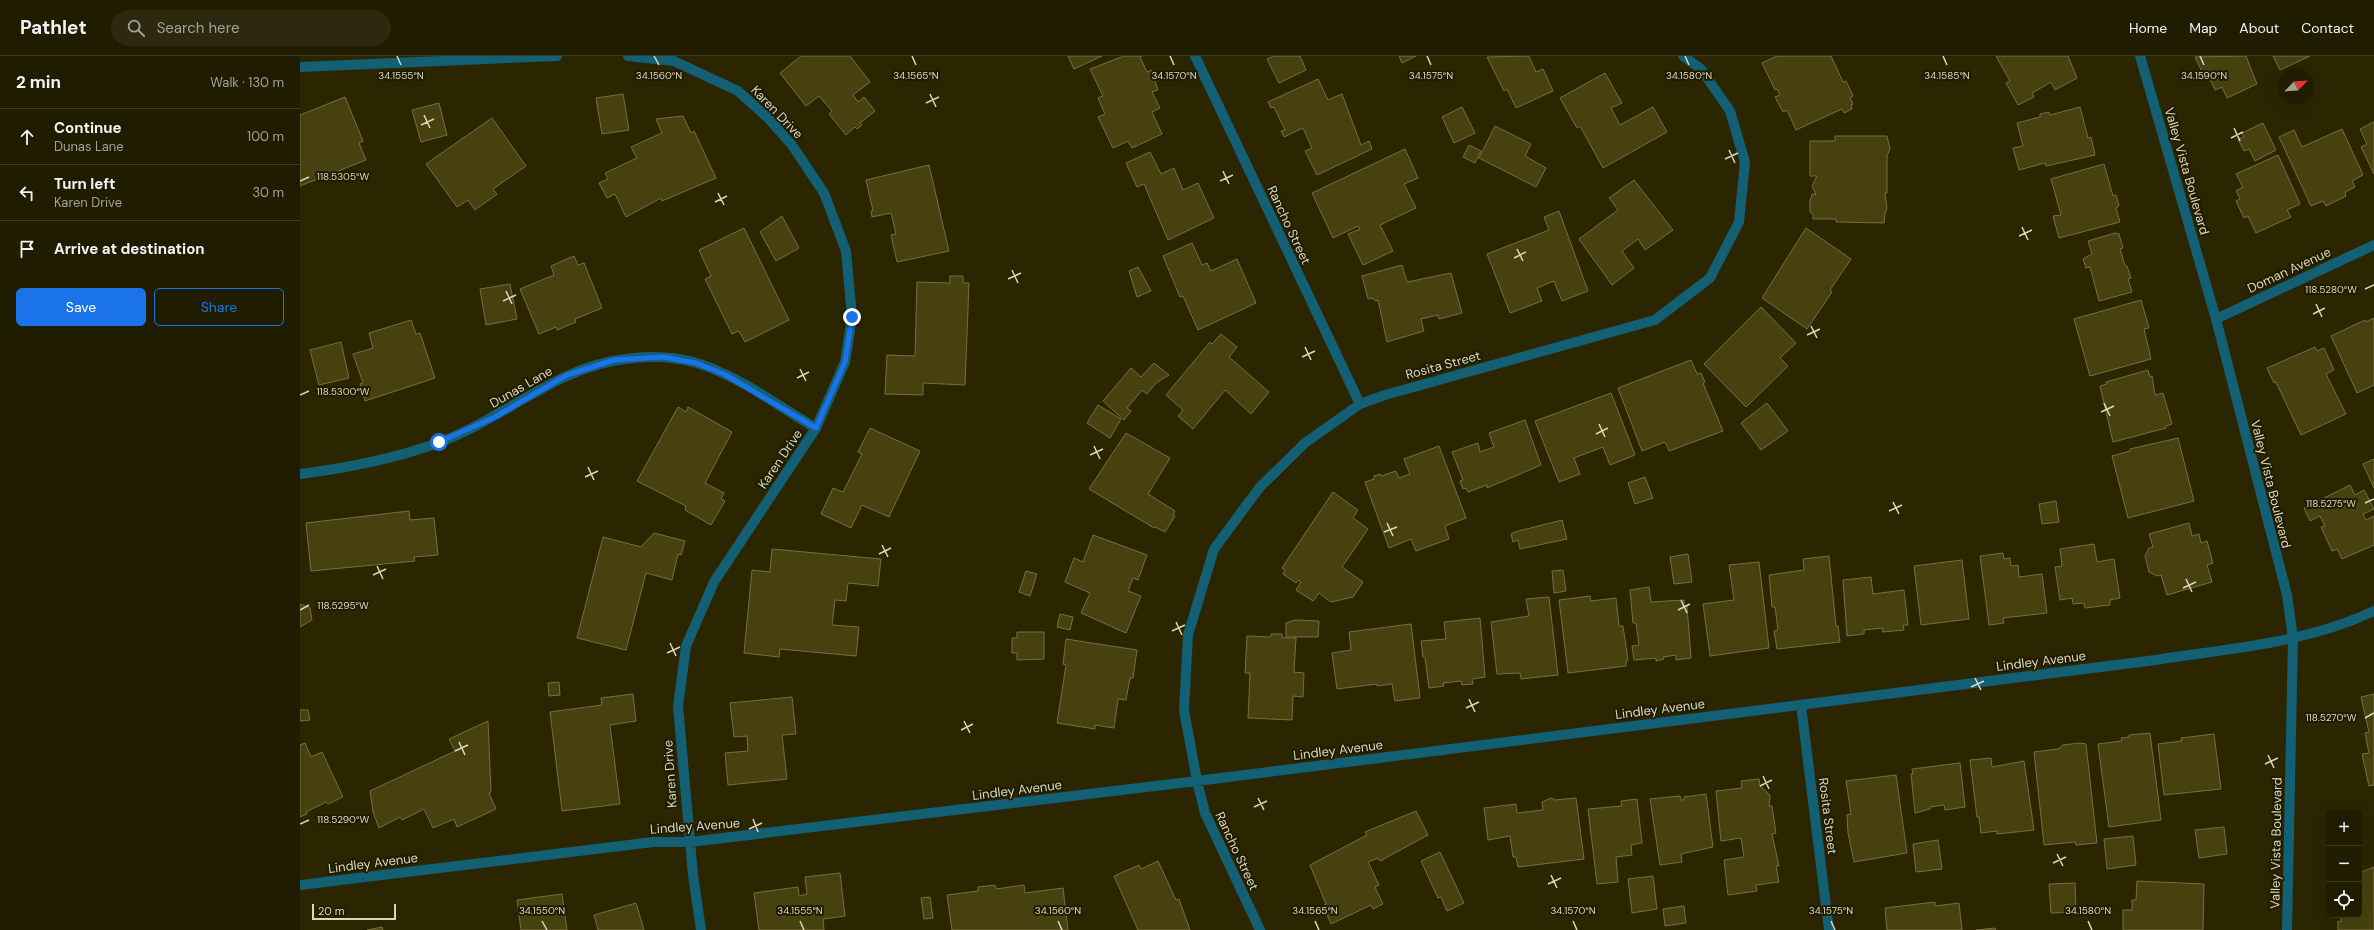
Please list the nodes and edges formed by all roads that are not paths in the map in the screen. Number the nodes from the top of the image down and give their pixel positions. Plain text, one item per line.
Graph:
1 (557, 56) edge
2 (628, 56) edge
3 (1195, 56) edge
4 (1683, 56) edge
5 (2140, 56) edge
6 (300, 67) edge
7 (2374, 245) edge
8 (2216, 319) junction
9 (1360, 404) junction
10 (816, 428) junction
11 (300, 474) edge
12 (2374, 611) edge
13 (2293, 638) junction
14 (1801, 705) junction
15 (1197, 781) junction
16 (690, 842) junction
17 (300, 885) edge
18 (701, 930) edge
19 (1260, 930) edge
20 (1829, 930) edge
21 (2287, 930) edge

1 - 6 street
2 - 10 street, Karen Drive
3 - 9 street, Rancho Street
4 - 9 street, Rosita Street
5 - 8 street, Valley Vista Boulevard
7 - 8 street, Doman Avenue
8 - 13 street, Valley Vista Boulevard
9 - 15 street, Rosita Street
10 - 11 street, Dunas Lane
10 - 16 street, Karen Drive
12 - 13 street, Lindley Avenue
13 - 14 street, Lindley Avenue
13 - 21 street, Valley Vista Boulevard
14 - 15 street, Lindley Avenue
14 - 20 street, Rosita Street
15 - 16 street, Lindley Avenue
15 - 19 street, Rancho Street
16 - 17 street, Lindley Avenue
16 - 18 street, Karen Drive

